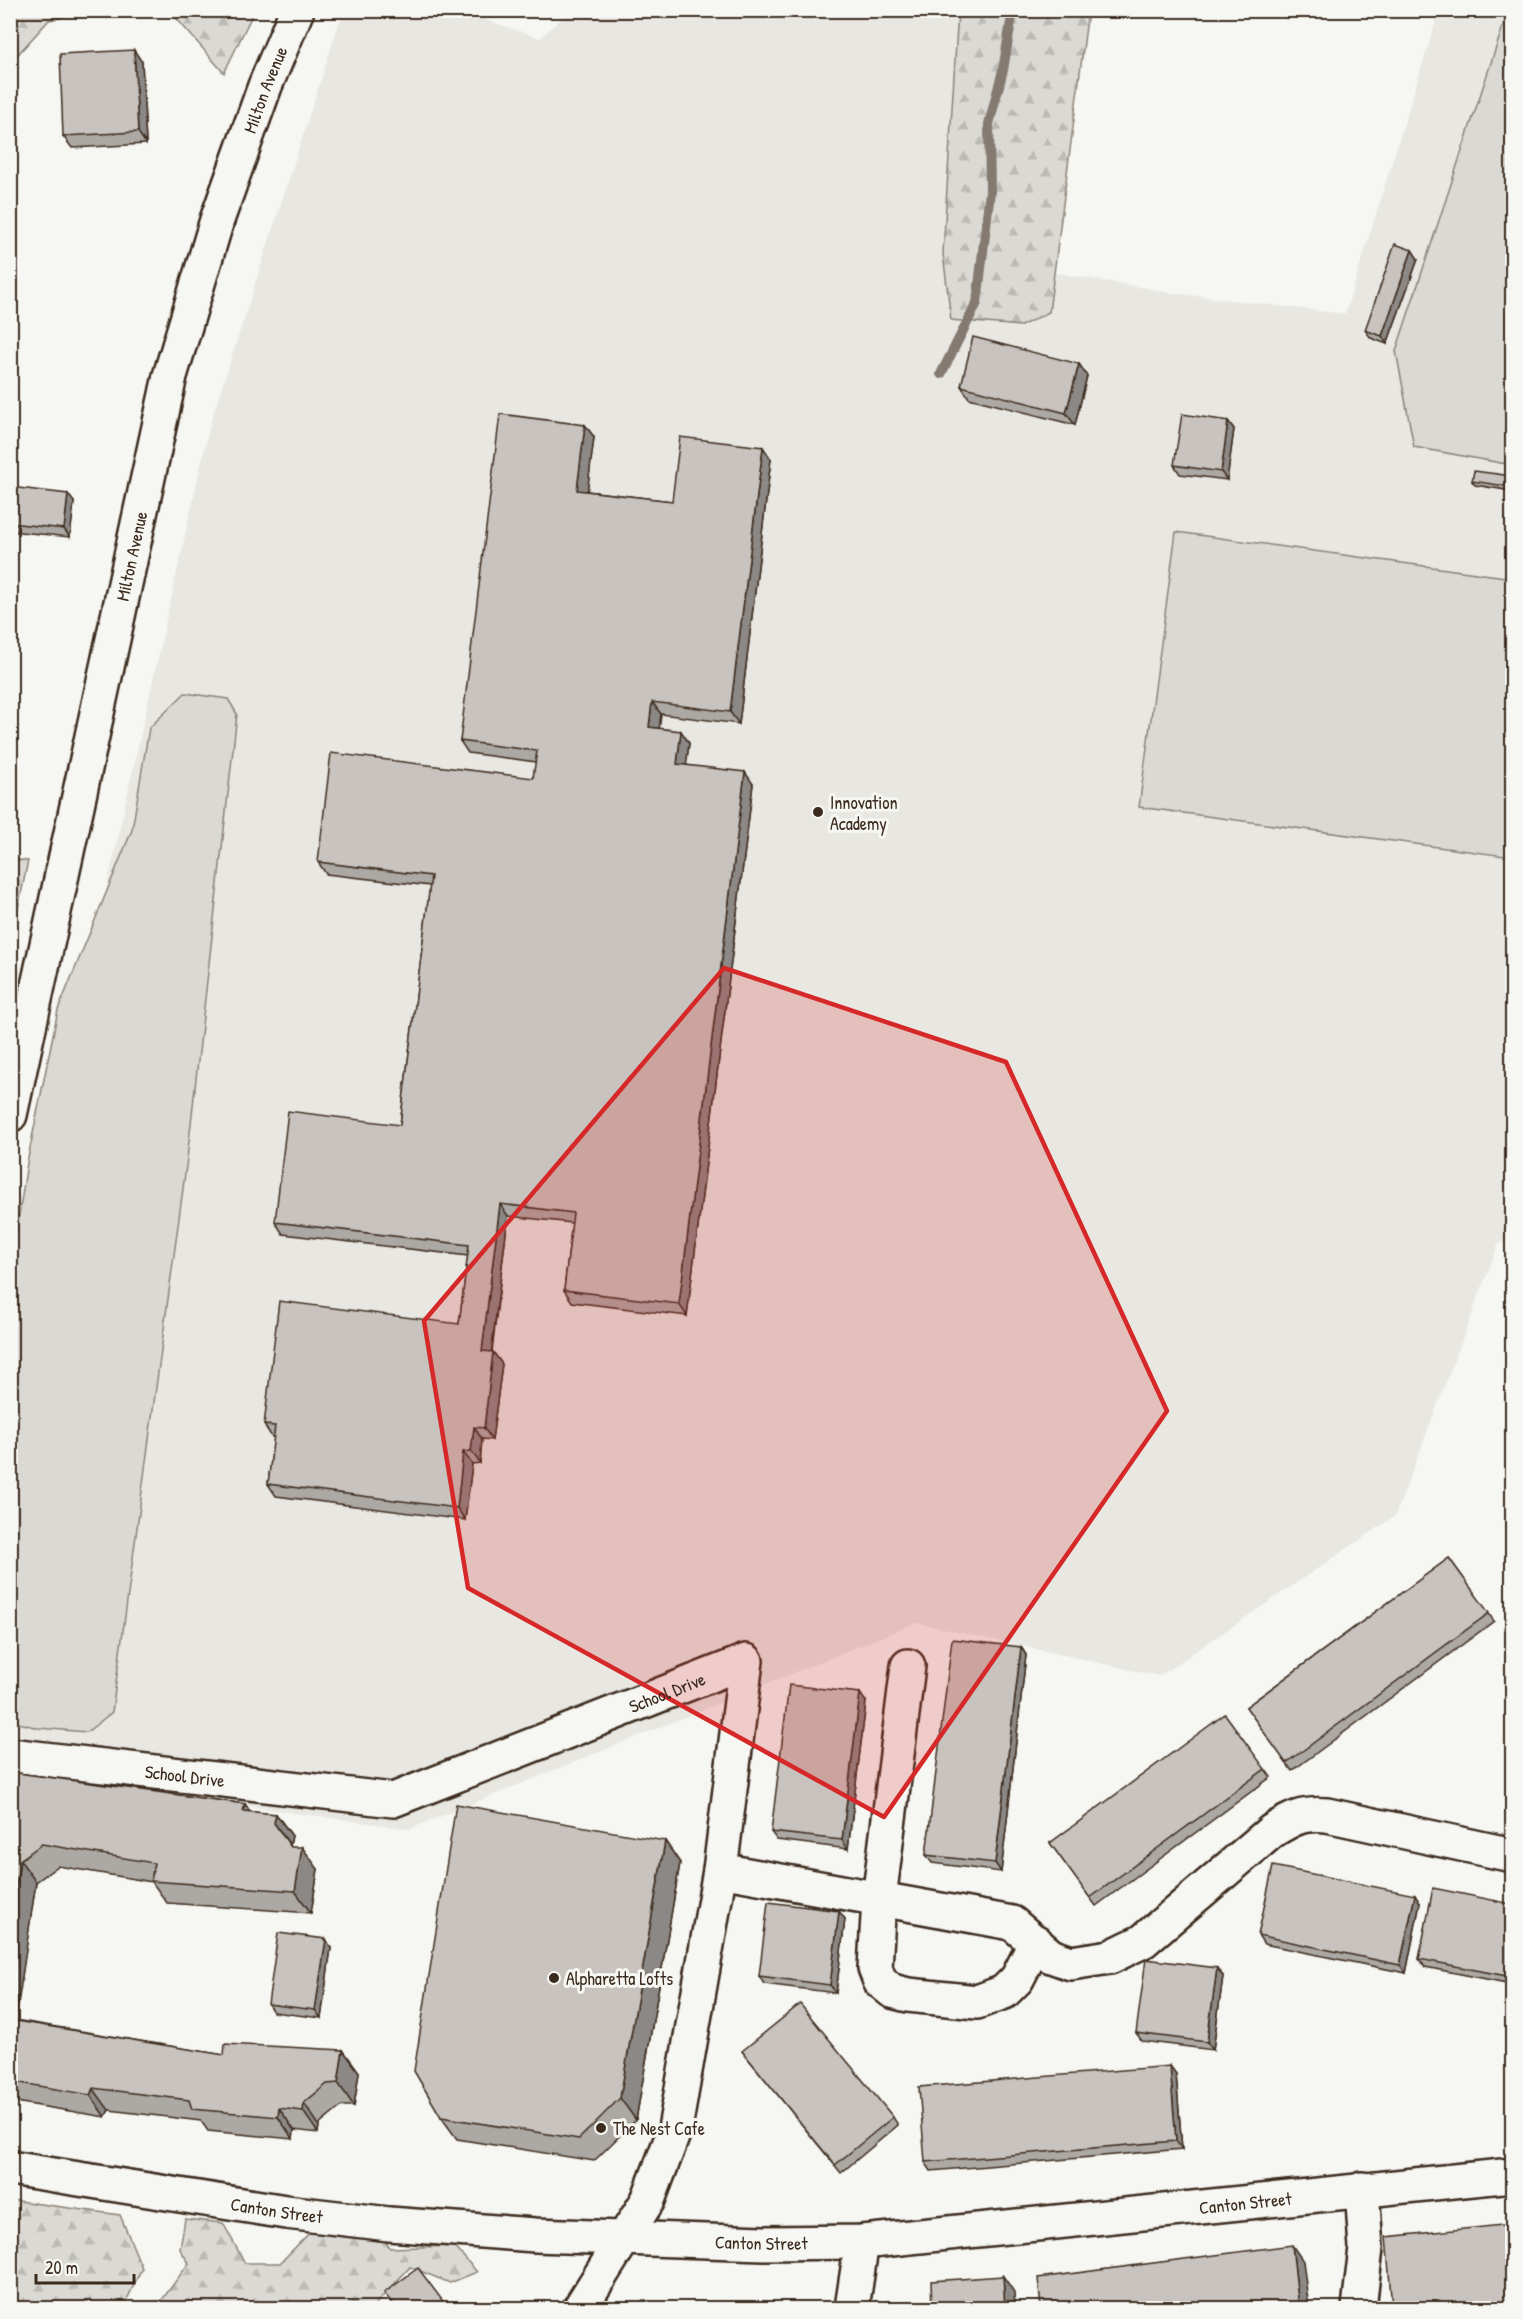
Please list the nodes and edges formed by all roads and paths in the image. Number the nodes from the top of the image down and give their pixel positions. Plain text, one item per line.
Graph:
1 (297, 10) edge
2 (10, 1115) edge
3 (908, 1666) dead end
4 (10, 1755) edge
5 (1512, 1856) edge
6 (720, 1870) junction
7 (879, 1899) junction
8 (1036, 1942) junction
9 (10, 2168) edge
10 (1512, 2175) edge
11 (1362, 2189) junction
12 (626, 2237) junction
13 (861, 2242) junction
14 (580, 2308) edge
15 (852, 2308) edge
16 (1359, 2308) edge

1 - 2 street, Milton Avenue
3 - 7 street
4 - 6 street, School Drive
5 - 8 street
6 - 7 street
6 - 12 street, School Drive
7 - 8 street
7 - 8 street
9 - 12 street, Canton Street
10 - 11 street, Canton Street
11 - 13 street, Canton Street
11 - 16 street
12 - 13 street, Canton Street
12 - 14 street, School Drive
13 - 15 street

